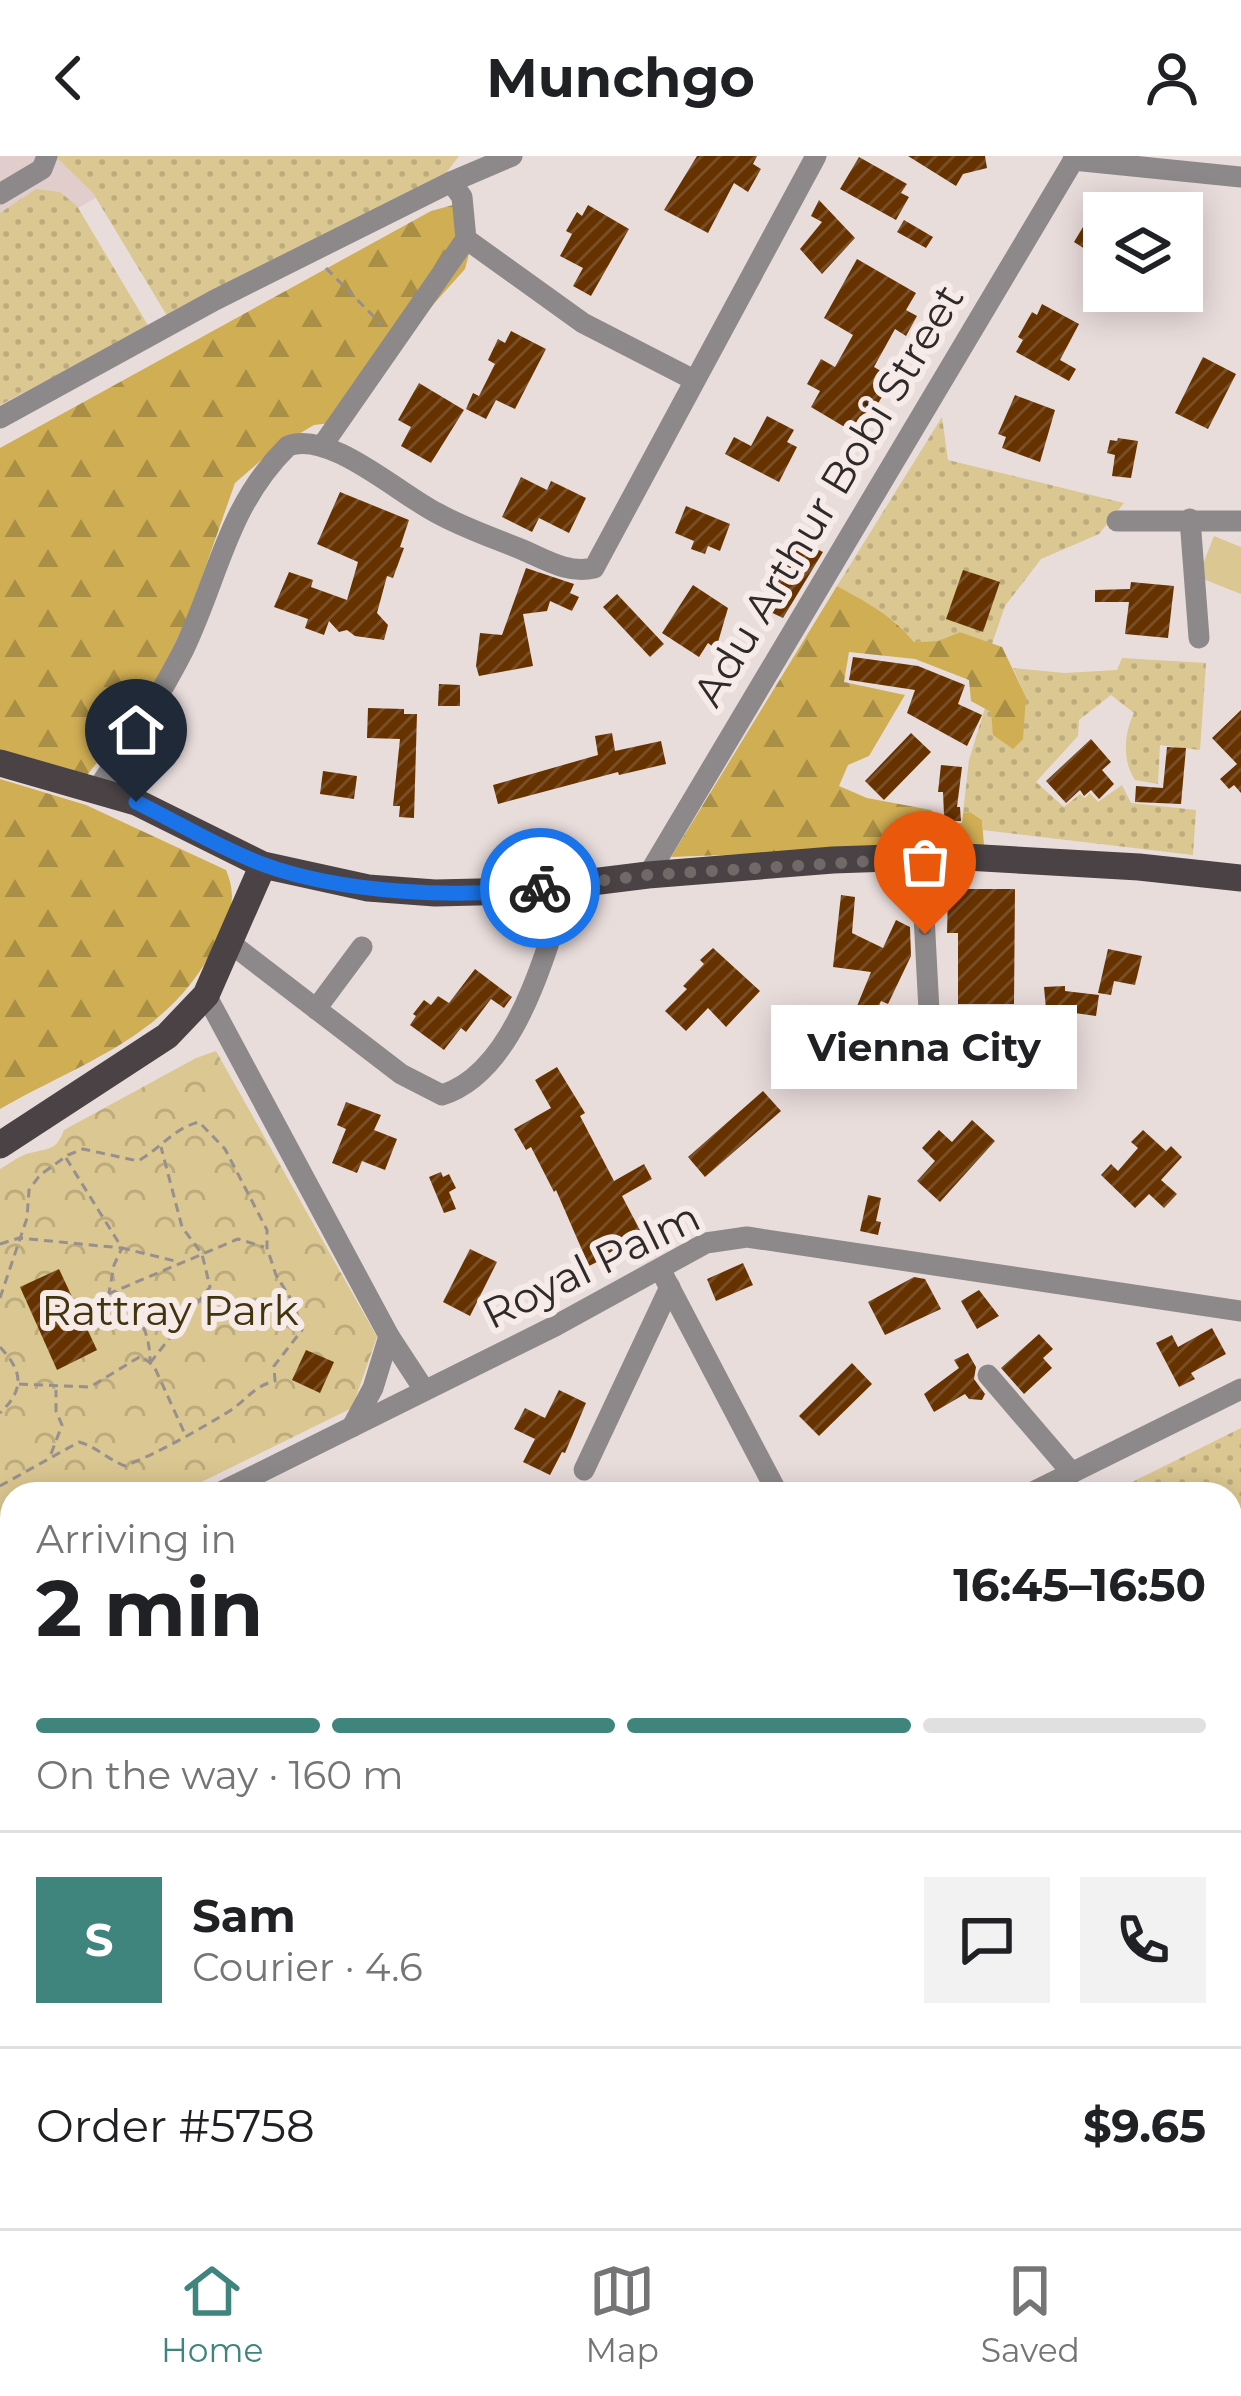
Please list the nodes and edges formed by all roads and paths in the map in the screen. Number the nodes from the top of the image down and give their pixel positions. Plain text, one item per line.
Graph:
1 (47, 156) edge
2 (466, 156) edge
3 (512, 156) edge
4 (816, 156) edge
5 (1075, 158) edge
6 (1241, 176) edge
7 (451, 182) junction
8 (0, 194) edge
9 (466, 239) junction
10 (311, 253) junction
11 (396, 339) junction
12 (694, 380) junction
13 (0, 418) edge
14 (322, 446) junction
15 (1190, 519) junction
16 (1118, 521) dead end
17 (1241, 521) edge
18 (1199, 638) dead end
19 (0, 763) edge
20 (96, 791) junction
21 (921, 858) junction
22 (263, 865) junction
23 (648, 875) junction
24 (1241, 878) edge
25 (567, 885) junction
26 (229, 942) junction
27 (362, 947) dead end
28 (206, 995) junction
29 (316, 1009) junction
30 (928, 1011) dead end
31 (0, 1145) edge
32 (161, 1145) junction
33 (65, 1156) junction
34 (19, 1238) junction
35 (0, 1244) edge
36 (122, 1248) junction
37 (267, 1248) junction
38 (202, 1254) junction
39 (182, 1263) junction
40 (665, 1278) junction
41 (112, 1293) junction
42 (0, 1298) edge
43 (94, 1300) dead end
44 (1241, 1311) edge
45 (389, 1336) junction
46 (0, 1347) edge
47 (150, 1363) junction
48 (988, 1375) dead end
49 (19, 1384) junction
50 (56, 1388) junction
51 (423, 1388) junction
52 (1241, 1388) edge
53 (0, 1413) edge
54 (351, 1427) junction
55 (185, 1434) junction
56 (50, 1456) junction
57 (584, 1470) dead end
58 (1072, 1473) junction
59 (7, 1482) edge
60 (241, 1482) edge
61 (772, 1482) edge
62 (1054, 1482) edge

1 - 8 street
2 - 7 street
3 - 7 street
4 - 12 street
5 - 6 street
5 - 23 street, Adu Arthur Bobi Street
7 - 9 street
7 - 10 street
9 - 11 street
9 - 12 street
10 - 11 path
10 - 13 street
11 - 14 street
12 - 14 street
14 - 20 street
15 - 16 street
15 - 17 street
15 - 18 street
19 - 20 main road
20 - 22 main road
21 - 23 main road
21 - 24 main road
21 - 30 street
22 - 25 main road
22 - 26 main road
23 - 25 main road
25 - 29 street
26 - 28 main road
26 - 29 street
27 - 29 street
28 - 31 main road
28 - 45 street
32 - 33 path
32 - 37 path
32 - 38 path
33 - 34 path
33 - 36 path
34 - 35 path
34 - 36 path
34 - 42 path
36 - 39 path
36 - 41 path
37 - 38 path
37 - 55 path
38 - 39 path
38 - 47 path
39 - 41 path
40 - 44 street, Royal Palm
40 - 51 street, Royal Palm
40 - 57 street
40 - 61 street
41 - 43 path
41 - 47 path
45 - 51 street
45 - 54 street
46 - 49 path
47 - 50 path
47 - 55 path
48 - 58 street
49 - 50 path
49 - 53 path
50 - 56 path
51 - 54 street, Royal Palm
52 - 58 street
54 - 60 street, Royal Palm
55 - 56 path
56 - 59 path
58 - 62 street

